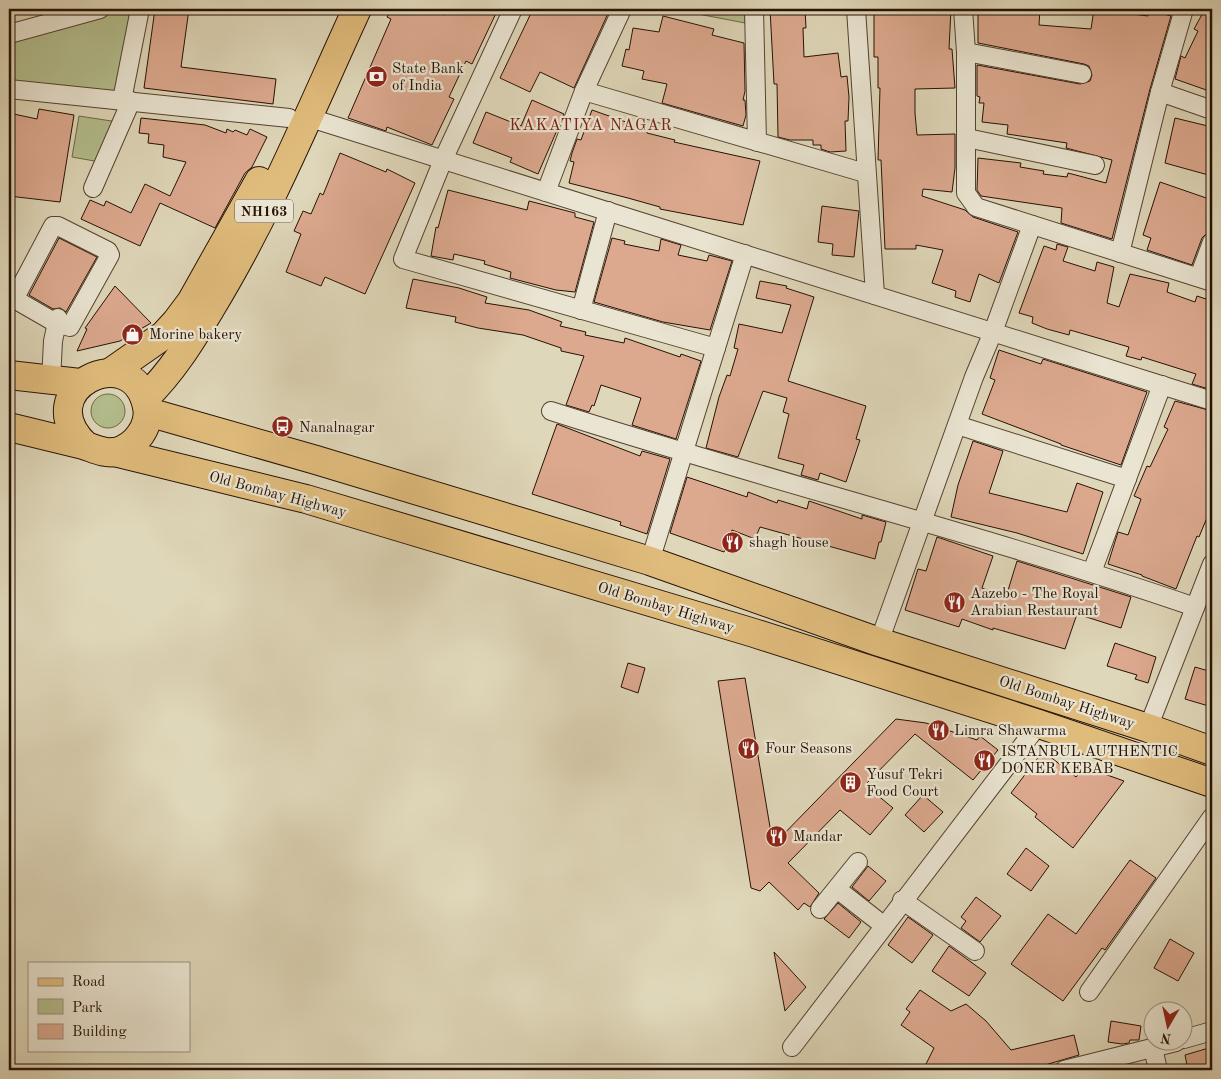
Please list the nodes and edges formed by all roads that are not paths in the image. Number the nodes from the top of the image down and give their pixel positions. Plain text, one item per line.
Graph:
1 (100, 9) edge
2 (140, 9) edge
3 (341, 9) edge
4 (357, 9) edge
5 (513, 9) edge
6 (622, 9) edge
7 (754, 9) edge
8 (856, 9) edge
9 (963, 9) edge
10 (1184, 9) edge
11 (9, 34) edge
12 (966, 52) junction
13 (1082, 74) dead end
14 (9, 89) edge
15 (584, 91) junction
16 (1160, 92) junction
17 (127, 100) junction
18 (1212, 110) edge
19 (298, 118) junction
20 (967, 138) junction
21 (757, 142) junction
22 (443, 160) junction
23 (1095, 166) dead end
24 (865, 173) junction
25 (93, 188) dead end
26 (546, 192) junction
27 (608, 212) junction
28 (1032, 225) junction
29 (1212, 242) edge
30 (1120, 253) junction
31 (744, 254) junction
32 (1206, 280) edge
33 (875, 295) junction
34 (581, 310) junction
35 (57, 321) junction
36 (993, 332) junction
37 (716, 348) junction
38 (111, 372) junction
39 (9, 375) edge
40 (51, 380) junction
41 (80, 383) junction
42 (1162, 385) junction
43 (1212, 401) edge
44 (147, 405) junction
45 (551, 411) dead end
46 (957, 425) junction
47 (9, 427) edge
48 (86, 446) junction
49 (114, 452) junction
50 (683, 453) junction
51 (1127, 479) junction
52 (921, 522) junction
53 (557, 533) junction
54 (650, 561) junction
55 (1212, 564) edge
56 (542, 570) junction
57 (1092, 572) junction
58 (1195, 608) junction
59 (879, 642) junction
60 (1039, 724) junction
61 (1148, 728) junction
62 (1212, 751) edge
63 (1212, 783) edge
64 (1212, 816) edge
65 (858, 862) dead end
66 (837, 889) junction
67 (902, 900) junction
68 (820, 908) dead end
69 (883, 925) junction
70 (975, 951) dead end
71 (1089, 992) dead end
72 (1212, 1031) edge
73 (1194, 1037) edge
74 (792, 1047) dead end
75 (1144, 1050) edge
76 (1154, 1052) edge
77 (1064, 1070) edge
78 (1158, 1070) edge

1 - 11 street
2 - 17 street
3 - 19 main road, NH163
4 - 19 main road, NH163
5 - 22 street
6 - 15 street
7 - 21 street
8 - 24 street
9 - 12 street
10 - 16 street
12 - 13 street
12 - 20 street
14 - 17 street
15 - 21 street
15 - 26 street
16 - 18 street
16 - 30 street
17 - 19 street
17 - 25 street
19 - 22 street
19 - 38 main road, NH163
19 - 44 main road, NH163
20 - 23 street
20 - 28 street
21 - 24 street
22 - 26 street
22 - 34 street
24 - 33 street
26 - 27 street
27 - 31 street
27 - 34 street
28 - 30 street
28 - 36 street
29 - 32 street
30 - 32 street
31 - 33 street
31 - 37 street
33 - 36 street
34 - 37 street
35 - 35 street
35 - 40 street
36 - 42 street
36 - 46 street
37 - 50 street
38 - 41 main road, NH163
38 - 44 main road
39 - 40 main road, NH163
40 - 41 main road, NH163
41 - 48 main road
42 - 43 street
42 - 51 street
44 - 49 main road, NH163
44 - 53 main road, Old Bombay Highway
45 - 50 street
46 - 51 street
46 - 52 street
47 - 48 main road
48 - 49 main road
49 - 56 main road, Old Bombay Highway
50 - 52 street
50 - 54 street
51 - 57 street
52 - 57 street
52 - 59 street
53 - 54 main road, Old Bombay Highway
53 - 56 main road
54 - 59 main road, Old Bombay Highway
55 - 58 street
56 - 60 main road, Old Bombay Highway
57 - 58 street
58 - 61 street
59 - 61 main road, Old Bombay Highway
60 - 63 main road, Old Bombay Highway
60 - 67 street
61 - 62 main road, Old Bombay Highway
64 - 71 street
65 - 66 street
66 - 68 street
66 - 69 street
67 - 69 street
67 - 70 street
69 - 74 street
72 - 73 street
75 - 77 street
76 - 78 street

